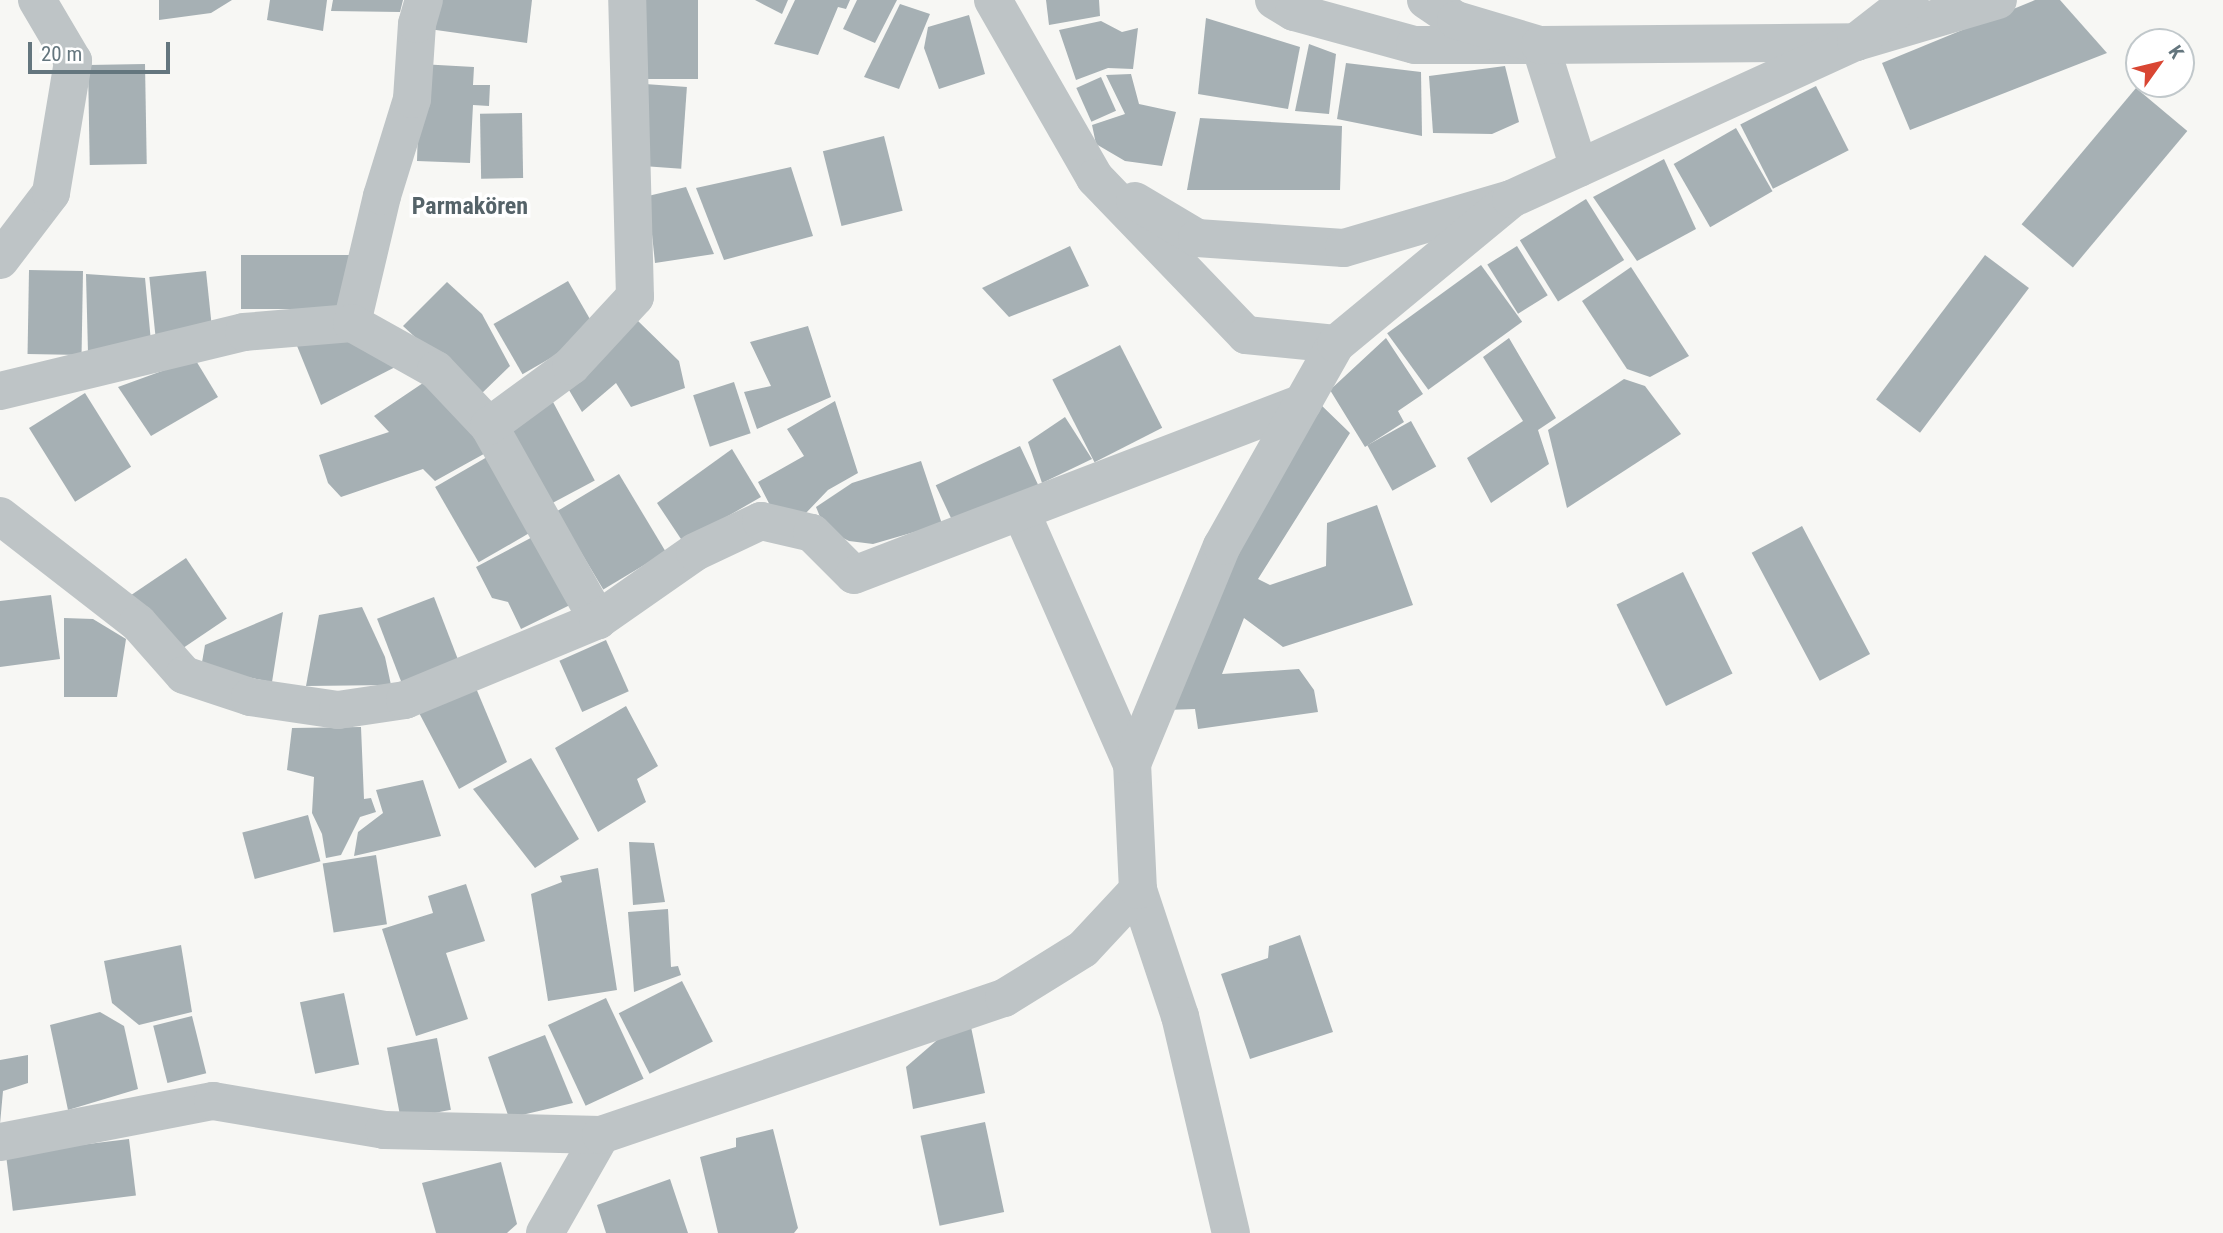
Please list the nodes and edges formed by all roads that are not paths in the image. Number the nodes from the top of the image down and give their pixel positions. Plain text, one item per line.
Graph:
1 (424, 0) edge
2 (627, 0) edge
3 (993, 0) edge
4 (1274, 0) edge
5 (1426, 0) edge
6 (1910, 0) edge
7 (1998, 0) edge
8 (49, 5) edge
9 (1856, 42) junction
10 (1540, 45) junction
11 (1579, 168) junction
12 (1095, 178) junction
13 (1511, 199) junction
14 (0, 260) edge
15 (352, 323) junction
16 (1336, 344) junction
17 (0, 391) edge
18 (1303, 403) junction
19 (489, 426) junction
20 (1022, 514) junction
21 (0, 516) edge
22 (598, 620) junction
23 (1132, 764) junction
24 (1138, 890) junction
25 (601, 1135) junction
26 (0, 1142) edge
27 (545, 1233) edge
28 (1231, 1233) edge

1 - 15 street
2 - 19 street
3 - 12 street
4 - 10 street
5 - 10 street
6 - 9 street
7 - 9 street
8 - 14 street
9 - 10 street
9 - 11 street
10 - 11 street
11 - 13 street
12 - 13 street
12 - 16 street
13 - 16 street
15 - 17 street
15 - 19 street
16 - 18 street
18 - 20 street
18 - 23 street
19 - 22 street
20 - 22 street
20 - 23 street
21 - 22 street
23 - 24 street
24 - 25 street
24 - 28 street
25 - 26 street
25 - 27 street

